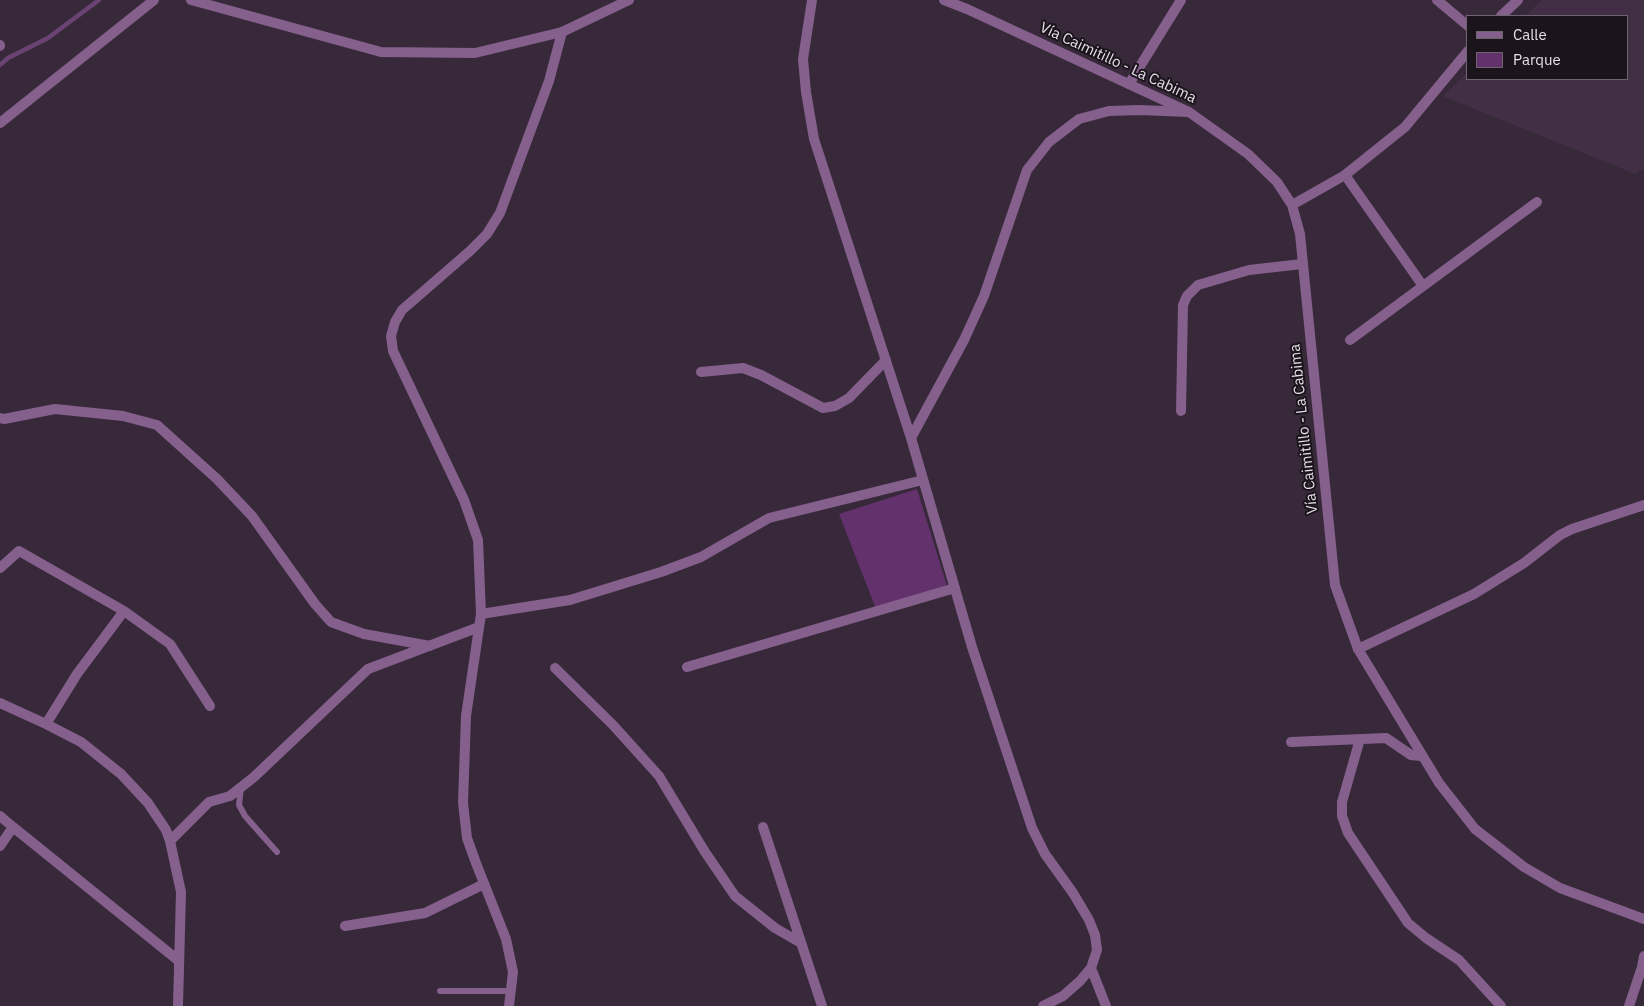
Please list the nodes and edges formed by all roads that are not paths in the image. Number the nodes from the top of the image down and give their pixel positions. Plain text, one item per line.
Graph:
1 (154, 0) edge
2 (191, 0) edge
3 (629, 0) edge
4 (812, 0) edge
5 (944, 0) edge
6 (1181, 0) edge
7 (1437, 0) edge
8 (1518, 0) edge
9 (1502, 15) edge
10 (1466, 24) edge
11 (562, 32) junction
12 (1466, 53) edge
13 (1129, 84) junction
14 (1189, 112) junction
15 (0, 123) edge
16 (1345, 175) junction
17 (1537, 202) dead end
18 (1292, 205) junction
19 (1302, 264) junction
20 (1423, 286) junction
21 (1350, 340) dead end
22 (886, 360) junction
23 (701, 372) dead end
24 (1181, 412) dead end
25 (0, 418) edge
26 (910, 438) junction
27 (923, 480) junction
28 (1644, 505) edge
29 (0, 568) edge
30 (955, 588) junction
31 (124, 611) junction
32 (481, 614) junction
33 (479, 628) junction
34 (430, 646) junction
35 (1358, 649) junction
36 (686, 666) dead end
37 (555, 668) dead end
38 (0, 703) edge
39 (210, 706) dead end
40 (46, 724) junction
41 (1360, 739) junction
42 (1291, 742) dead end
43 (1421, 756) junction
44 (241, 787) junction
45 (0, 816) edge
46 (13, 827) junction
47 (763, 827) dead end
48 (170, 841) junction
49 (0, 846) edge
50 (276, 852) dead end
51 (484, 884) junction
52 (1644, 919) edge
53 (345, 926) dead end
54 (801, 943) junction
55 (1644, 956) edge
56 (179, 961) junction
57 (1091, 968) junction
58 (440, 990) dead end
59 (511, 991) junction
60 (178, 1006) edge
61 (509, 1006) edge
62 (822, 1006) edge
63 (1043, 1006) edge
64 (1106, 1006) edge
65 (1500, 1006) edge
66 (1629, 1006) edge

1 - 15 street
2 - 11 street
3 - 11 street
4 - 22 street
5 - 13 street, Vía Caimitillo - La Cabima
6 - 13 street
7 - 10 street
8 - 9 street
11 - 32 street
12 - 16 street
13 - 14 street, Vía Caimitillo - La Cabima
14 - 18 street, Vía Caimitillo - La Cabima
14 - 26 street
16 - 18 street
16 - 20 street
17 - 20 street
18 - 19 street, Vía Caimitillo - La Cabima
19 - 24 street
19 - 35 street, Vía Caimitillo - La Cabima
20 - 21 street
22 - 23 street
22 - 26 street
25 - 34 street
26 - 27 street
27 - 30 street
27 - 32 street
28 - 35 street
29 - 31 street
30 - 36 street
30 - 57 street
31 - 39 street
31 - 40 street
32 - 33 street
33 - 34 street
33 - 51 street
34 - 44 street
35 - 43 street, Vía Caimitillo - La Cabima
37 - 54 street
38 - 40 street
40 - 48 street
41 - 42 street
41 - 43 street
41 - 65 street
43 - 52 street, Vía Caimitillo - La Cabima
44 - 48 street
44 - 50 lane
45 - 46 street
46 - 49 street
46 - 56 street
47 - 54 street
48 - 56 street
51 - 53 street
51 - 59 street
54 - 62 street
55 - 66 street
56 - 60 street
57 - 63 street
57 - 64 street
58 - 59 lane
59 - 61 street

